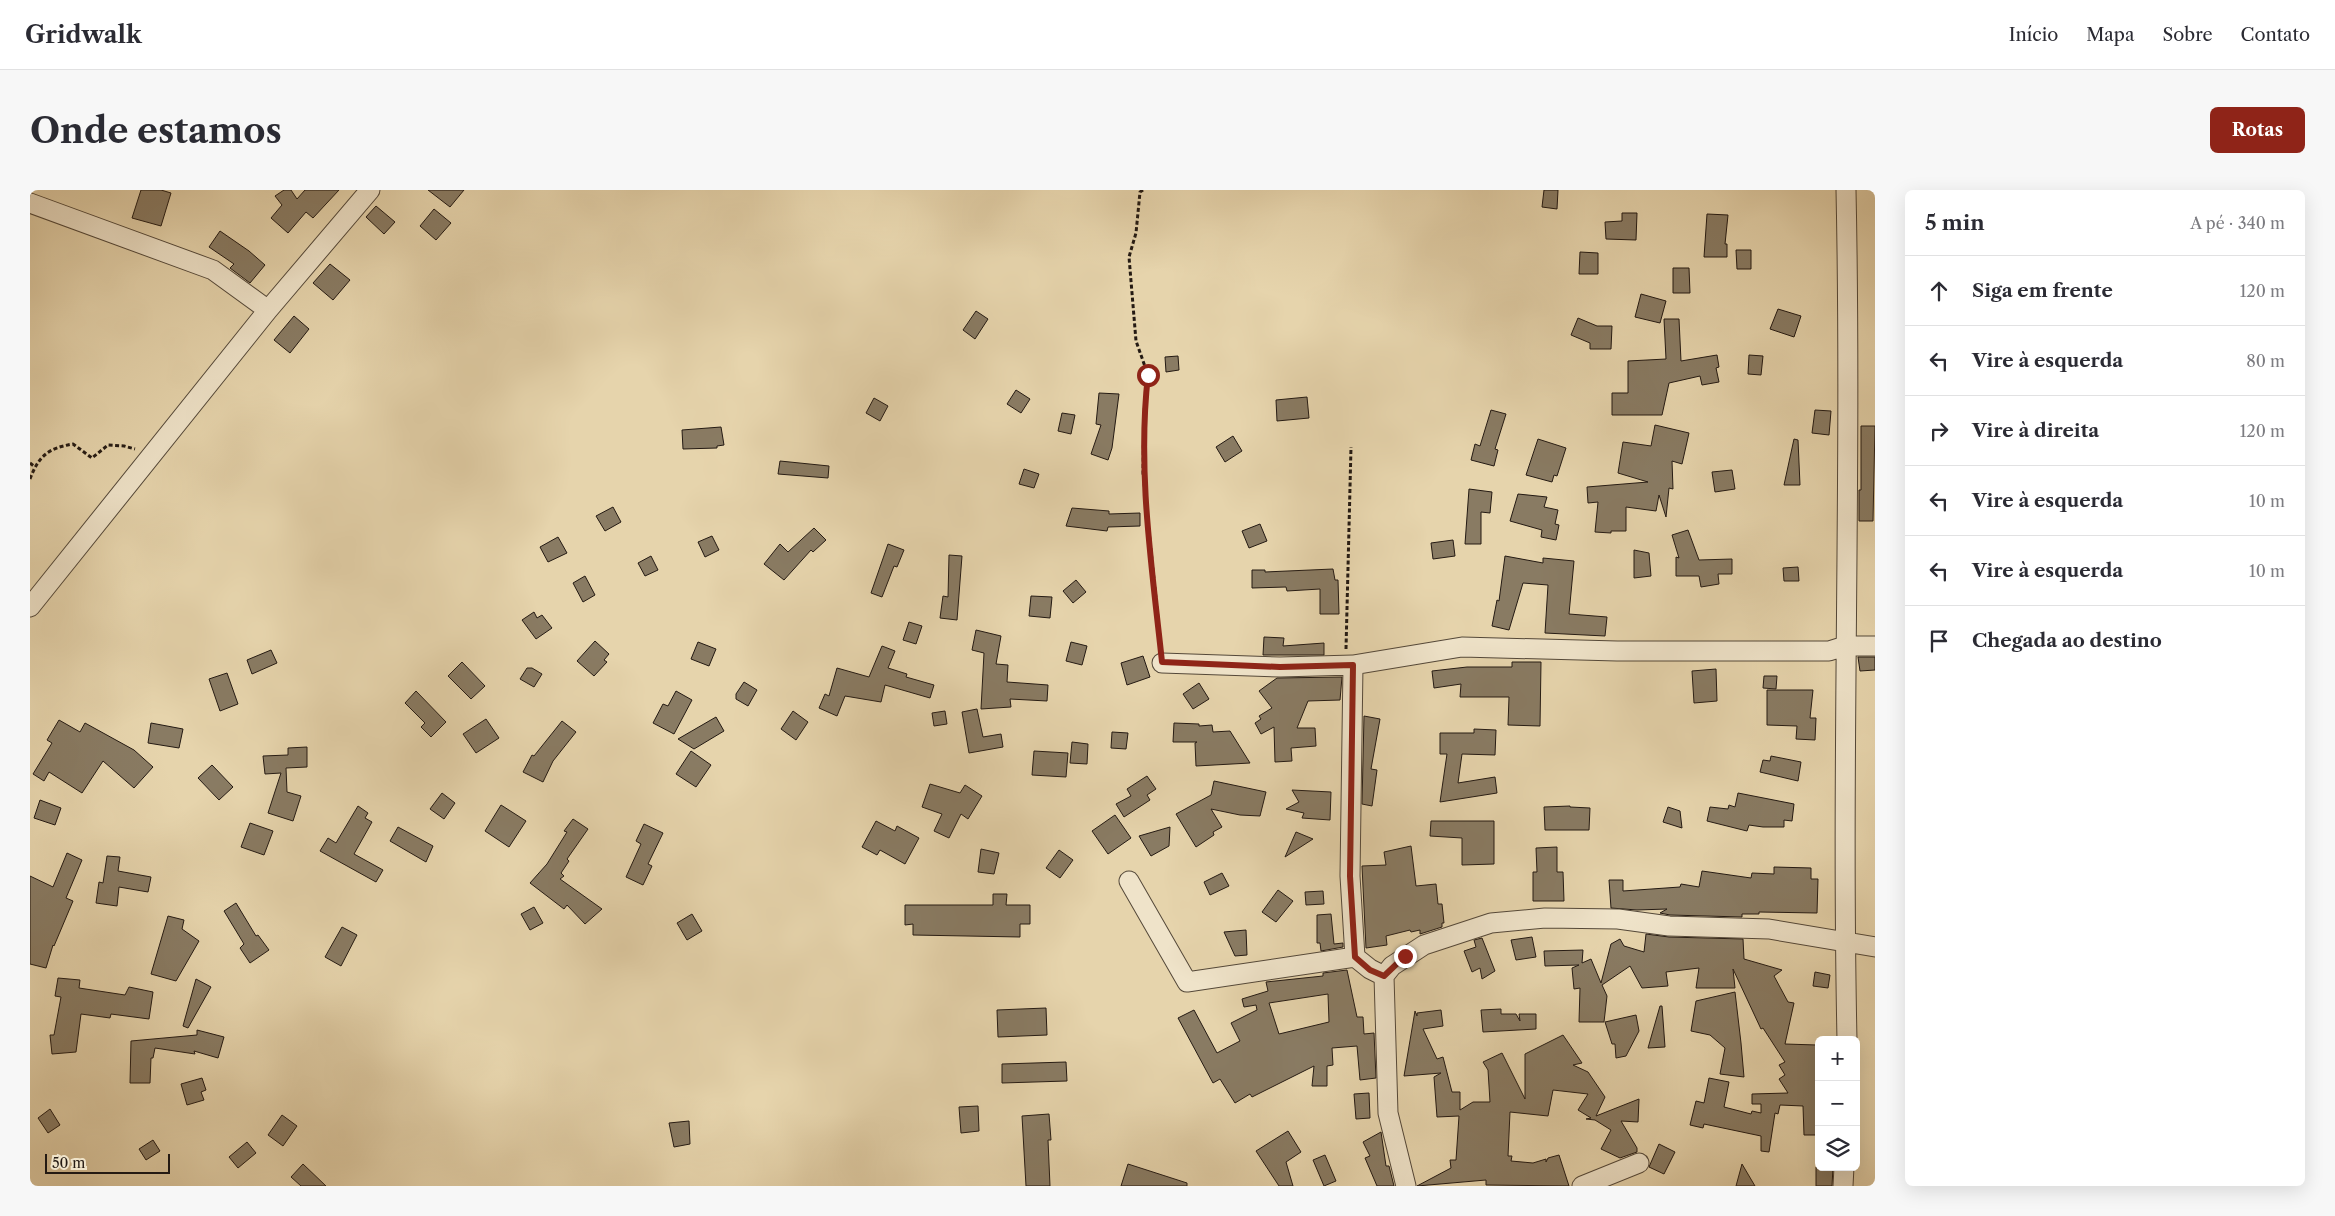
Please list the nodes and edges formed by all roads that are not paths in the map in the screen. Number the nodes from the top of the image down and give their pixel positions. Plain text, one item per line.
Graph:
1 (370, 190) edge
2 (1846, 190) edge
3 (30, 203) edge
4 (268, 310) junction
5 (30, 606) edge
6 (1845, 646) junction
7 (1875, 646) edge
8 (1162, 662) road end
9 (1353, 665) junction
10 (1129, 882) dead end
11 (1845, 942) junction
12 (1875, 947) edge
13 (1355, 957) junction
14 (1384, 976) junction
15 (1847, 1036) edge
16 (1639, 1163) dead end
17 (1844, 1171) edge
18 (1406, 1186) edge
19 (1582, 1186) edge
20 (1843, 1186) edge

1 - 4 street
2 - 6 street
3 - 4 street
4 - 5 street
6 - 7 street
6 - 9 street
6 - 11 street
8 - 9 street
9 - 13 street
10 - 13 street
11 - 12 street
11 - 14 street
11 - 15 street
13 - 14 street
14 - 18 street
16 - 19 street
17 - 20 street

